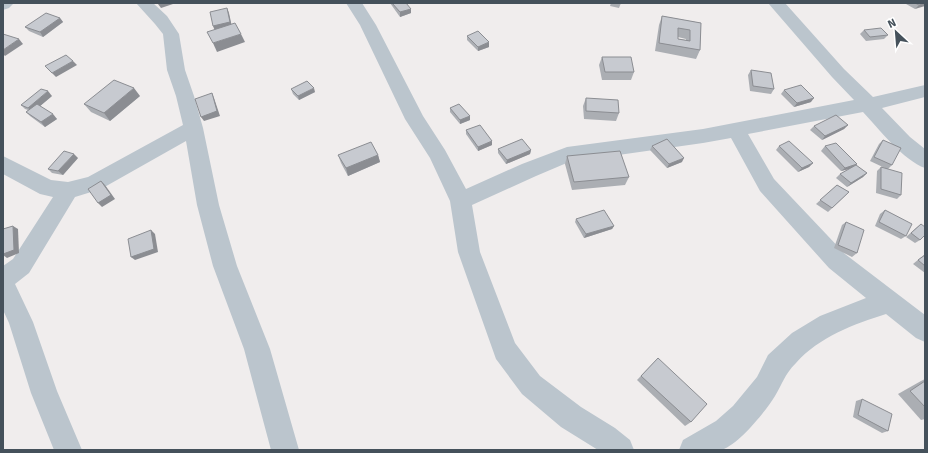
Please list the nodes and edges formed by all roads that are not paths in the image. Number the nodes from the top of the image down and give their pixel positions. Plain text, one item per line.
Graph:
1 (6, 3) edge
2 (144, 3) edge
3 (354, 3) edge
4 (776, 3) edge
5 (3, 4) edge
6 (925, 91) edge
7 (868, 104) junction
8 (193, 128) junction
9 (736, 130) junction
10 (925, 160) edge
11 (3, 164) edge
12 (68, 191) junction
13 (461, 201) junction
14 (3, 279) edge
15 (3, 284) edge
16 (890, 302) junction
17 (925, 330) edge
18 (68, 450) edge
19 (285, 450) edge
20 (620, 450) edge
21 (693, 450) edge

1 - 5 street
2 - 8 street
3 - 13 street
4 - 7 street
6 - 7 street
7 - 9 street
7 - 10 street
8 - 12 street
8 - 19 street
9 - 13 street
9 - 16 street
11 - 12 street
12 - 14 street
13 - 20 street
15 - 18 street
16 - 17 street
16 - 21 street

